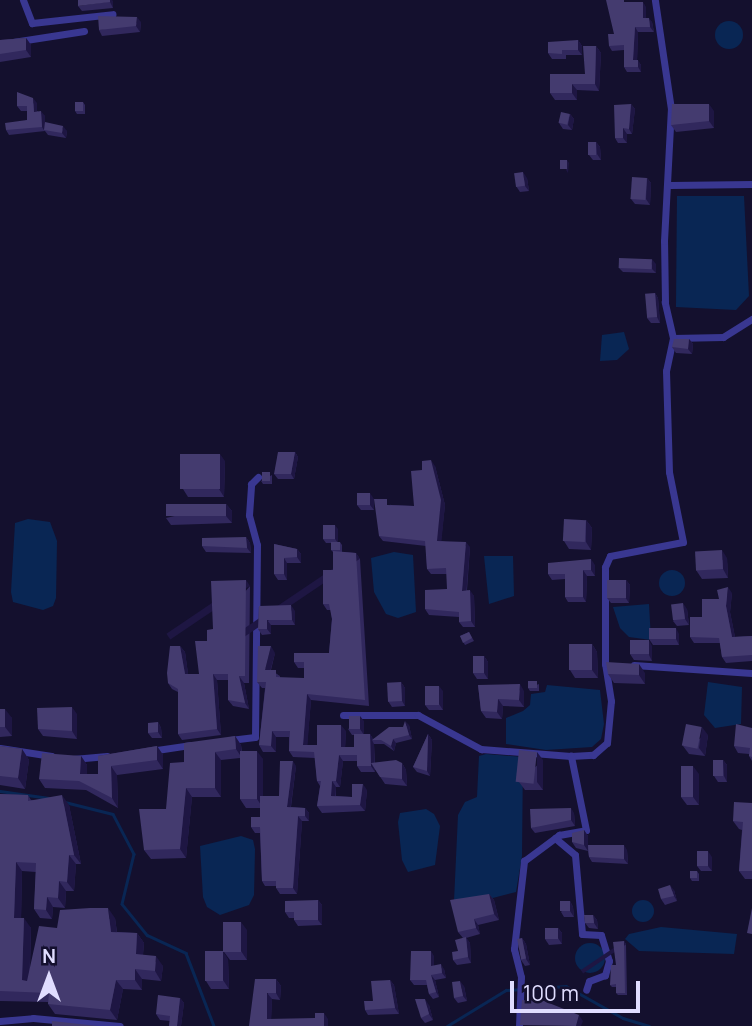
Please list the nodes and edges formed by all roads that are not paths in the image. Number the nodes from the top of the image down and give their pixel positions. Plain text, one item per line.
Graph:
1 (23, 0) edge
2 (656, 0) edge
3 (113, 13) edge
4 (84, 31) dead end
5 (0, 44) edge
6 (752, 184) edge
7 (670, 185) junction
8 (752, 319) edge
9 (673, 338) junction
10 (258, 477) edge
11 (605, 664) junction
12 (752, 673) edge
13 (343, 715) dead end
14 (215, 742) edge
15 (201, 744) edge
16 (0, 748) edge
17 (135, 752) edge
18 (121, 754) edge
19 (571, 756) junction
20 (555, 838) junction
21 (586, 990) dead end
22 (0, 1021) edge
23 (82, 1023) edge
24 (120, 1026) edge
25 (519, 1026) edge

1 - 3 street
2 - 7 street
4 - 5 street
6 - 7 street
7 - 9 street
8 - 9 street
9 - 11 street
10 - 14 street
11 - 12 street
11 - 19 street
13 - 19 street
15 - 17 street
16 - 18 street
19 - 20 street
20 - 21 street
20 - 25 street
22 - 23 street
23 - 24 street

